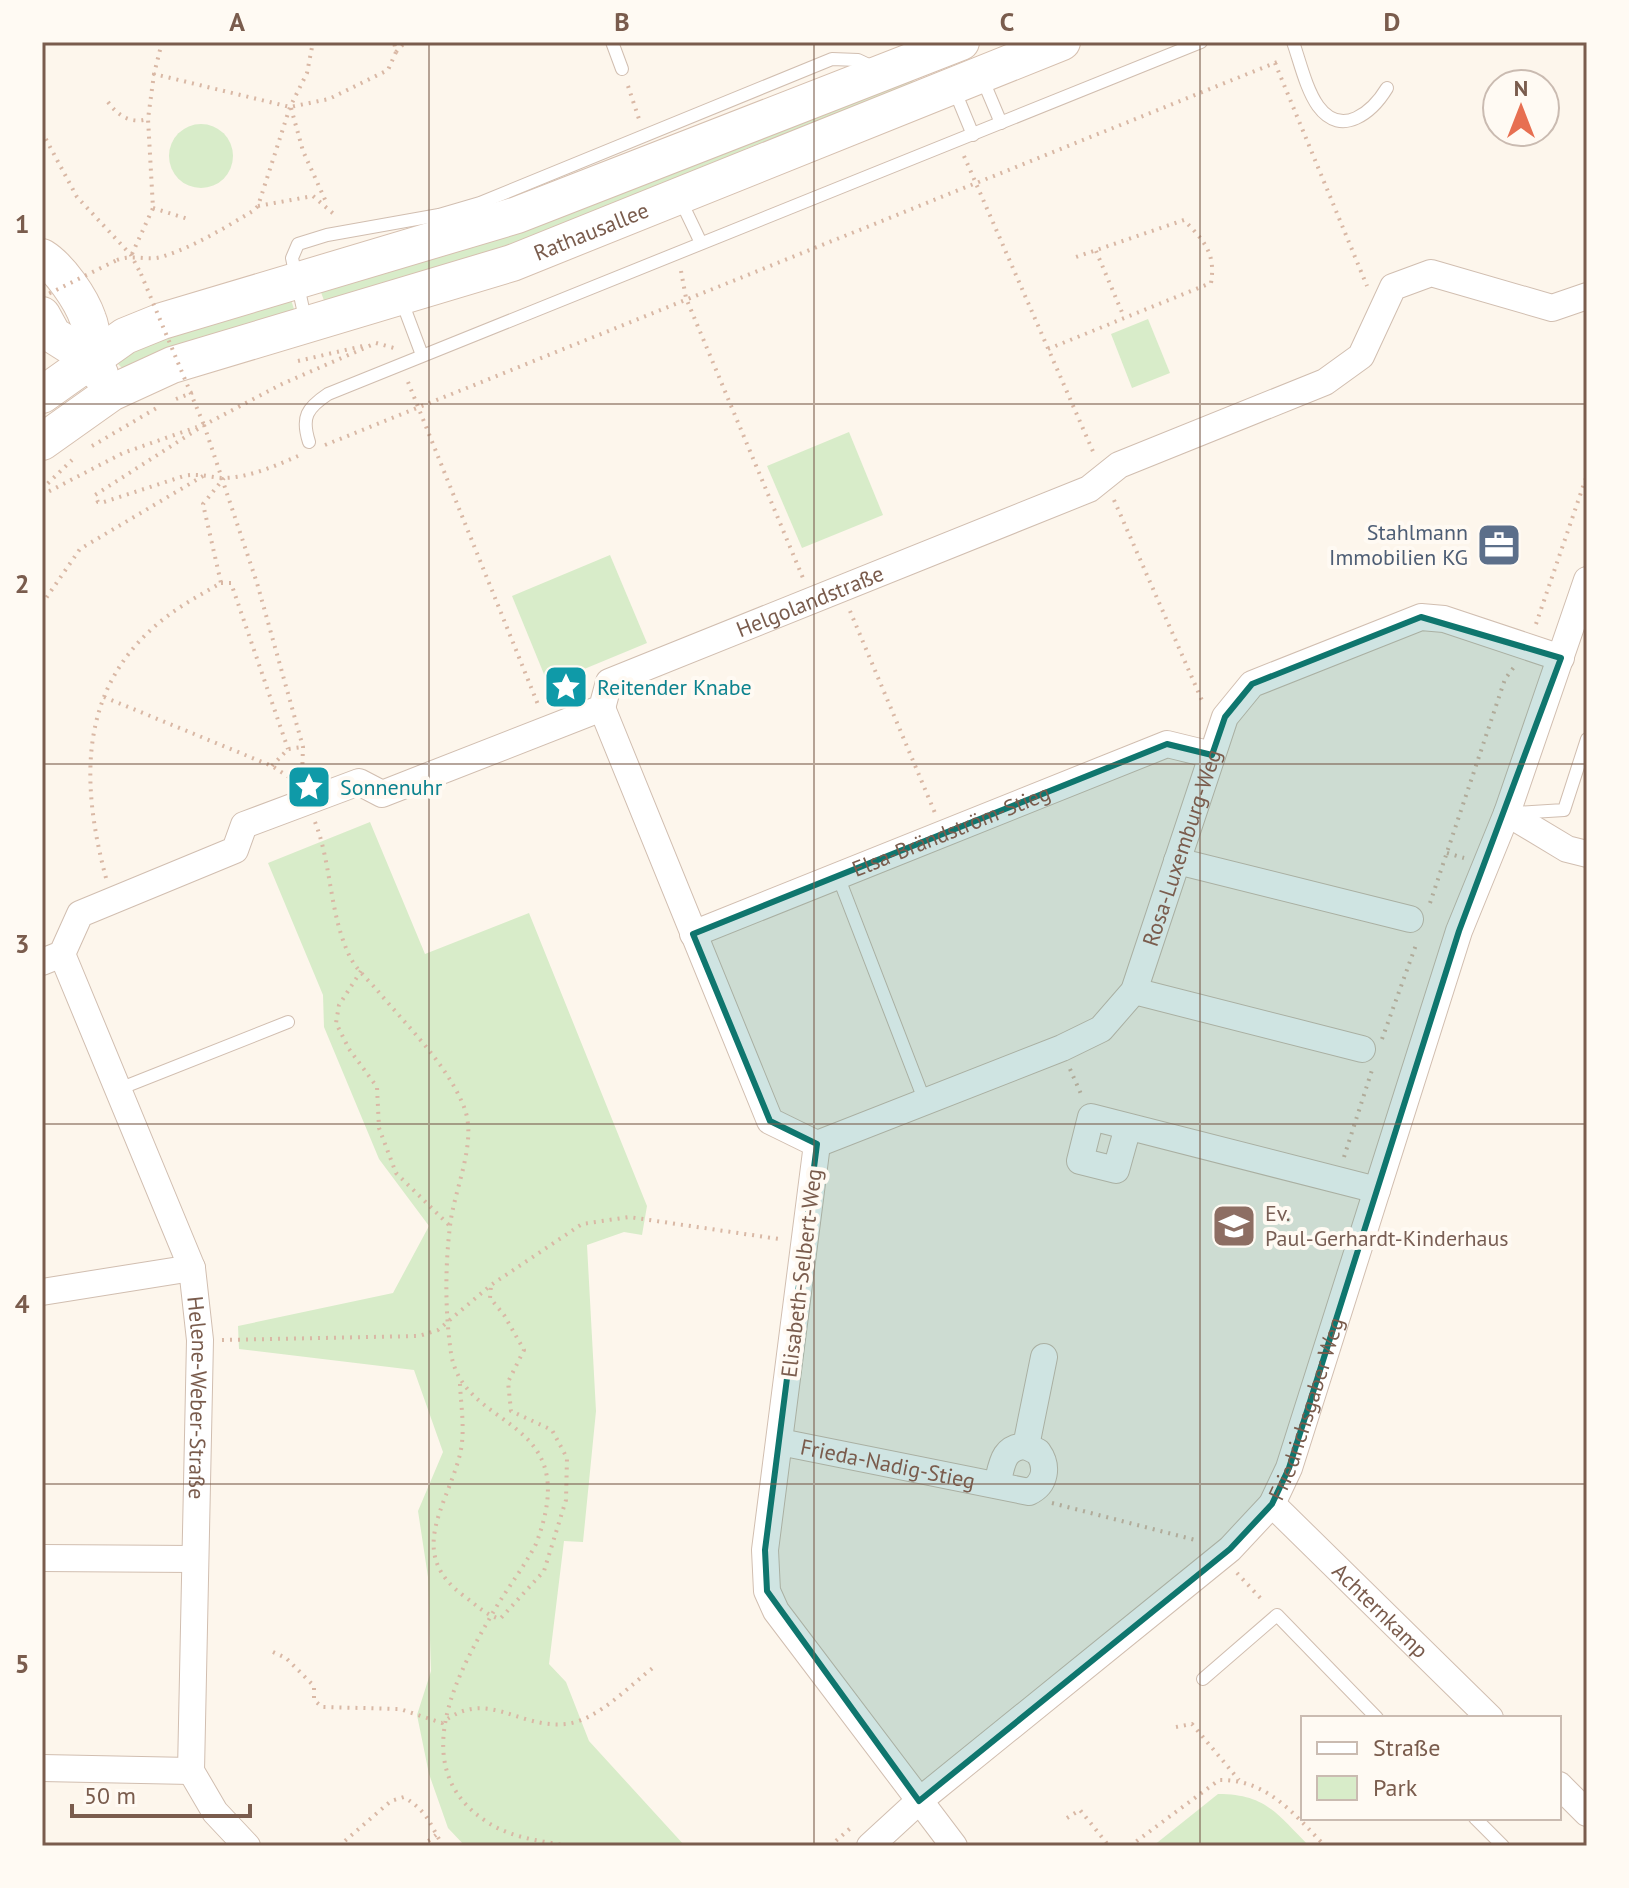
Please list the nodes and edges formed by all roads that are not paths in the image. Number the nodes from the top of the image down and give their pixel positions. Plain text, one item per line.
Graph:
1 (612, 42) edge
2 (1062, 42) edge
3 (1201, 42) edge
4 (1295, 48) edge
5 (956, 56) edge
6 (622, 69) road end
7 (885, 72) junction
8 (1387, 88) dead end
9 (1001, 123) junction
10 (973, 135) junction
11 (679, 196) junction
12 (701, 243) junction
13 (42, 257) edge
14 (295, 280) junction
15 (400, 296) junction
16 (1587, 296) edge
17 (42, 315) edge
18 (307, 324) junction
19 (422, 355) junction
20 (91, 359) junction
21 (111, 393) junction
22 (42, 395) edge
23 (42, 442) edge
24 (312, 447) road end
25 (1587, 580) edge
26 (1561, 658) junction
27 (602, 708) junction
28 (1587, 739) edge
29 (1212, 755) junction
30 (1507, 813) junction
31 (1587, 854) edge
32 (1177, 861) junction
33 (838, 876) junction
34 (1419, 921) road end
35 (693, 934) junction
36 (52, 958) edge
37 (1134, 991) junction
38 (288, 1022) dead end
39 (1371, 1057) road end
40 (119, 1089) junction
41 (925, 1102) junction
42 (1128, 1127) junction
43 (817, 1144) junction
44 (1377, 1190) junction
45 (192, 1268) junction
46 (42, 1292) edge
47 (1044, 1357) dead end
48 (780, 1442) junction
49 (1026, 1446) junction
50 (997, 1485) junction
51 (1272, 1504) junction
52 (42, 1558) edge
53 (193, 1559) junction
54 (1203, 1679) dead end
55 (1375, 1716) edge
56 (1488, 1716) edge
57 (42, 1768) edge
58 (191, 1771) junction
59 (1561, 1787) edge
60 (919, 1801) junction
61 (1587, 1813) edge
62 (1477, 1820) edge
63 (247, 1846) edge
64 (870, 1846) edge
65 (954, 1846) edge
66 (1503, 1846) edge

1 - 6 lane
2 - 5 main road, Rathausallee
3 - 9 lane
4 - 8 lane
5 - 7 main road, Rathausallee
5 - 9 lane
5 - 10 lane
5 - 11 main road, Rathausallee
7 - 14 main road, Rathausallee
7 - 14 lane
9 - 10 lane
10 - 12 lane
11 - 12 lane
11 - 15 main road, Rathausallee
12 - 19 lane
13 - 20 main road
14 - 18 lane
14 - 20 main road, Rathausallee
15 - 18 main road, Rathausallee
15 - 19 lane
16 - 27 street, Helgolandstraße
17 - 20 main road
18 - 21 main road, Rathausallee
19 - 24 lane
20 - 21 main road
20 - 22 main road, Rathausallee
21 - 23 main road, Rathausallee
25 - 26 street, Friedrichsgaber Weg
26 - 29 street, Rosa-Luxemburg-Weg
26 - 30 street, Friedrichsgaber Weg
27 - 35 street, Elisabeth-Selbert-Weg
27 - 36 street
28 - 30 lane
29 - 32 street, Rosa-Luxemburg-Weg
29 - 33 street, Elsa-Brändström-Stieg
30 - 31 street
30 - 44 street, Friedrichsgaber Weg
32 - 34 street
32 - 37 street, Rosa-Luxemburg-Weg
33 - 35 street, Elsa-Brändström-Stieg
33 - 41 lane
35 - 43 street, Elisabeth-Selbert-Weg
36 - 40 street, Helene-Weber-Straße
37 - 39 street
37 - 41 street, Rosa-Luxemburg-Weg
38 - 40 lane
40 - 45 street, Helene-Weber-Straße
41 - 43 street, Rosa-Luxemburg-Weg
42 - 42 street
42 - 44 street
43 - 48 street, Elisabeth-Selbert-Weg
44 - 51 street, Friedrichsgaber Weg
45 - 46 street
45 - 53 street, Helene-Weber-Straße
47 - 49 street
48 - 50 street, Frieda-Nadig-Stieg
48 - 60 street, Elisabeth-Selbert-Weg
49 - 50 street, Frieda-Nadig-Stieg
49 - 50 street, Frieda-Nadig-Stieg
51 - 56 street, Achternkamp
51 - 60 street, Friedrichsgaber Weg
52 - 53 street
53 - 58 street, Helene-Weber-Straße
54 - 55 lane
57 - 58 street
58 - 63 street
59 - 61 street
60 - 64 street, Friedrichsgaber Weg
60 - 65 street, Elisabeth-Selbert-Weg
62 - 66 lane

